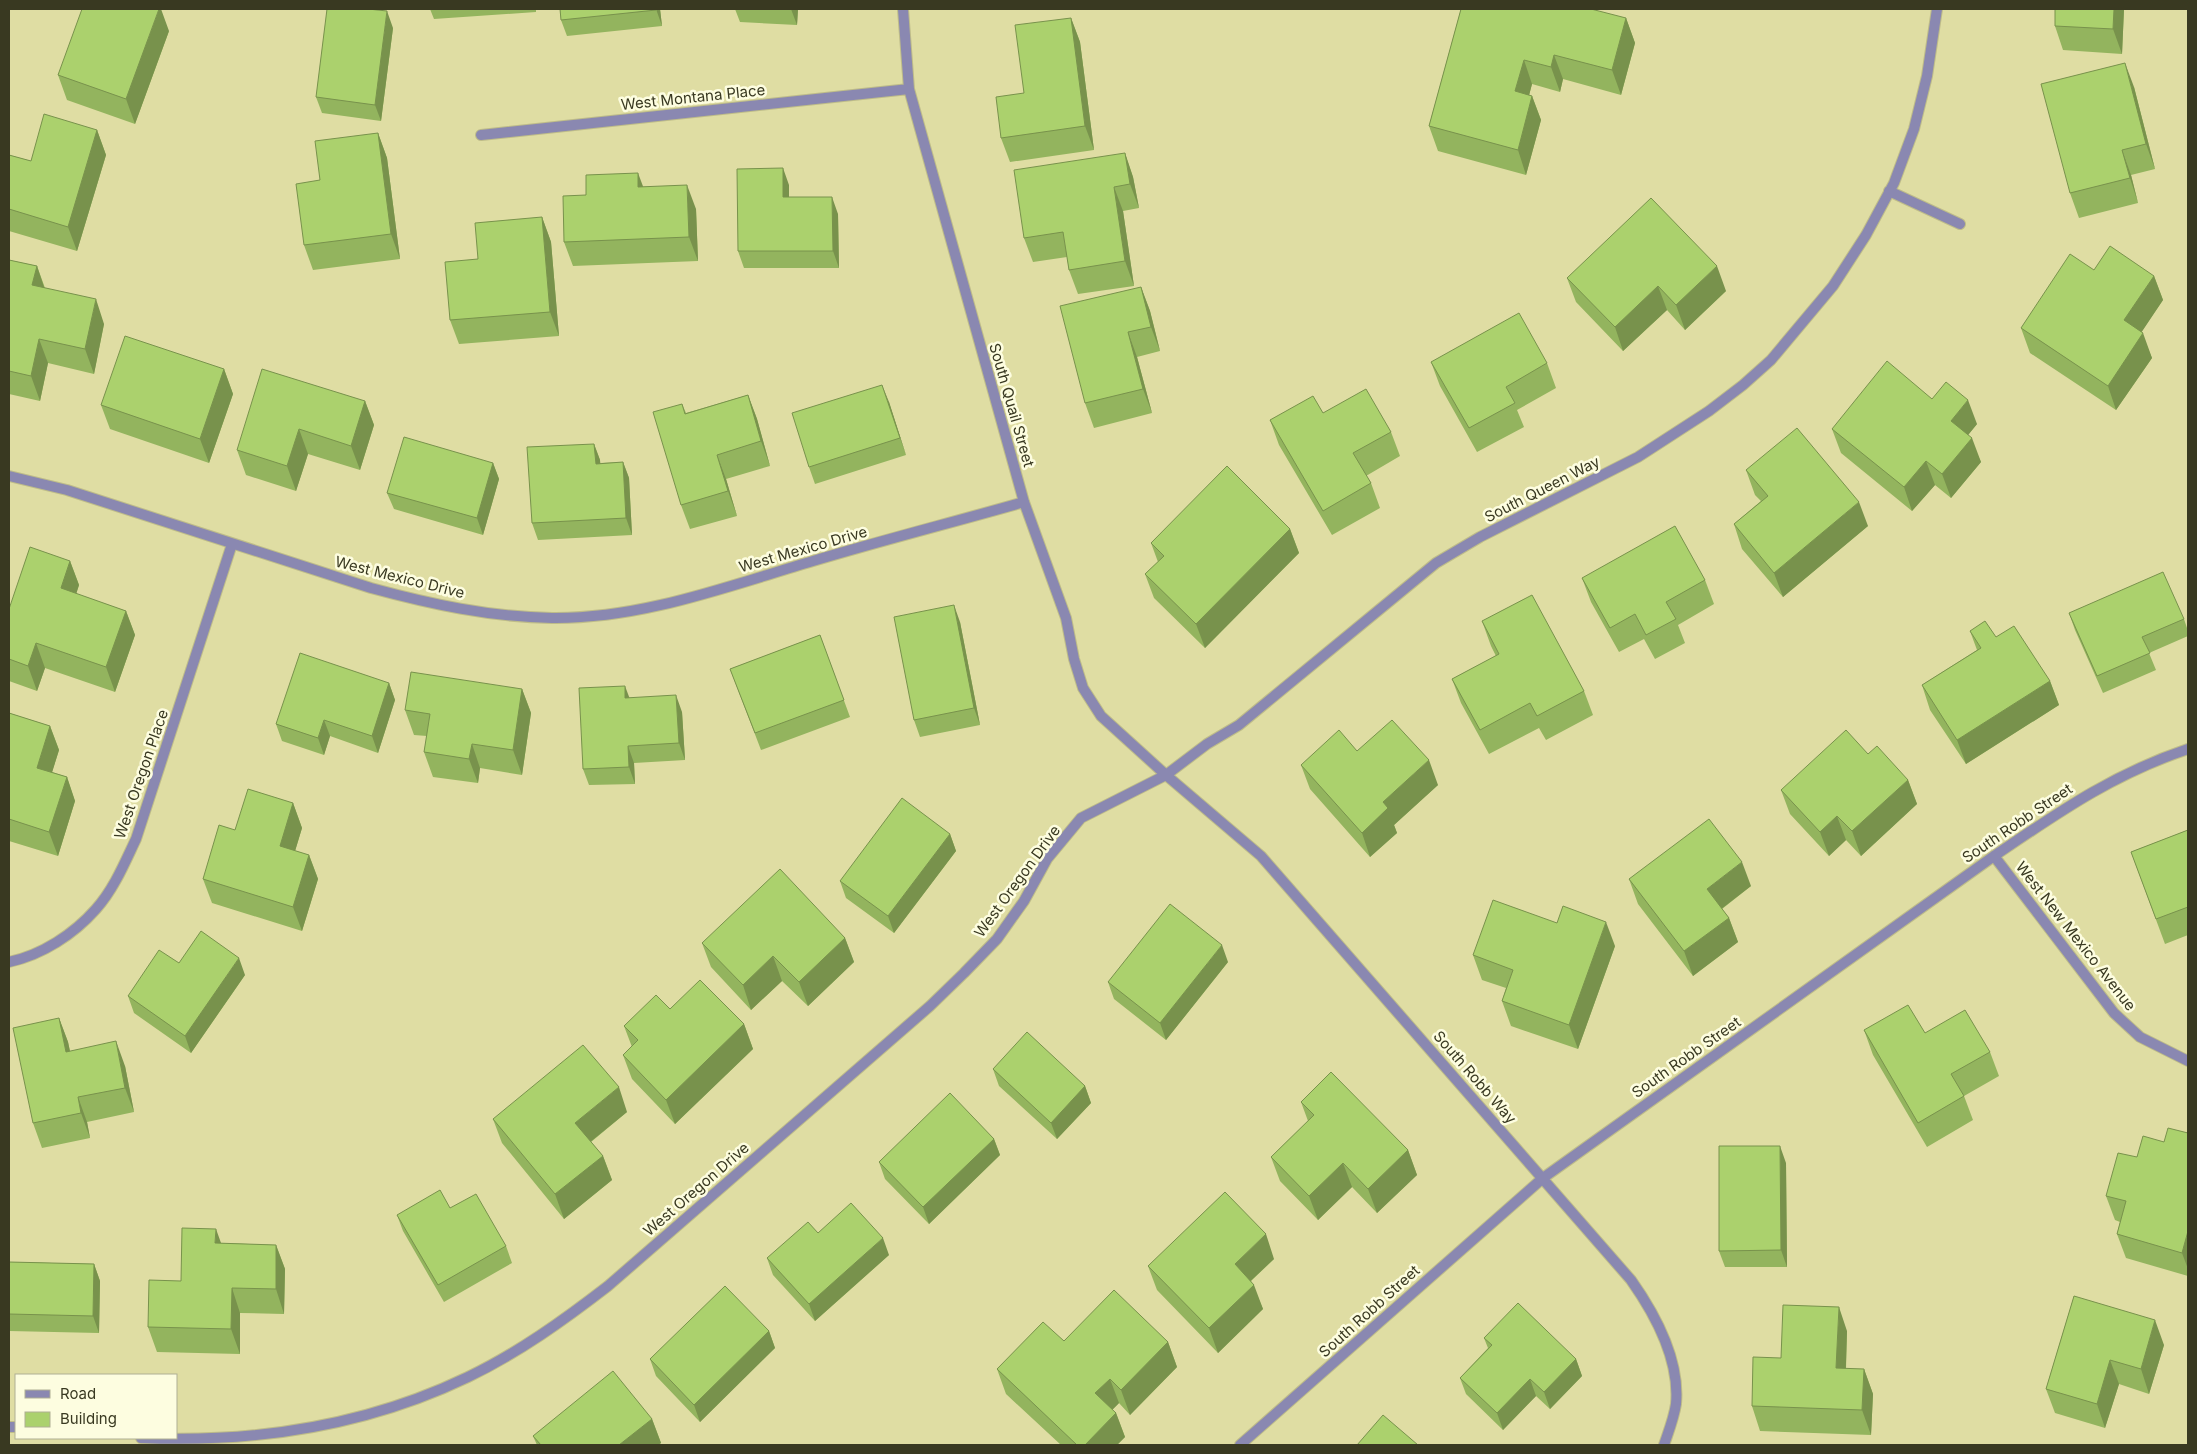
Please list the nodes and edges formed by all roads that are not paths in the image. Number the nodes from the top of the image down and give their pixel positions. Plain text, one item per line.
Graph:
1 (903, 9) edge
2 (1937, 9) edge
3 (909, 89) junction
4 (481, 136) dead end
5 (1889, 191) junction
6 (1960, 224) dead end
7 (9, 476) edge
8 (1024, 502) junction
9 (232, 544) junction
10 (2188, 748) edge
11 (1166, 775) junction
12 (1994, 856) junction
13 (9, 962) edge
14 (2188, 1061) edge
15 (1543, 1178) junction
16 (178, 1438) edge
17 (1240, 1445) edge
18 (1664, 1445) edge

1 - 3 street, South Quail Street
2 - 5 street, South Queen Way
3 - 4 street, West Montana Place
3 - 8 street, South Quail Street
5 - 6 street
5 - 11 street, South Queen Way
7 - 9 street, West Mexico Drive
8 - 9 street, West Mexico Drive
8 - 11 street, South Quail Street
9 - 13 street, West Oregon Place
10 - 12 street, South Robb Street
11 - 15 street, South Robb Way
11 - 16 street, West Oregon Drive
12 - 14 street, West New Mexico Avenue
12 - 15 street, South Robb Street
15 - 17 street, South Robb Street
15 - 18 street, South Robb Way

